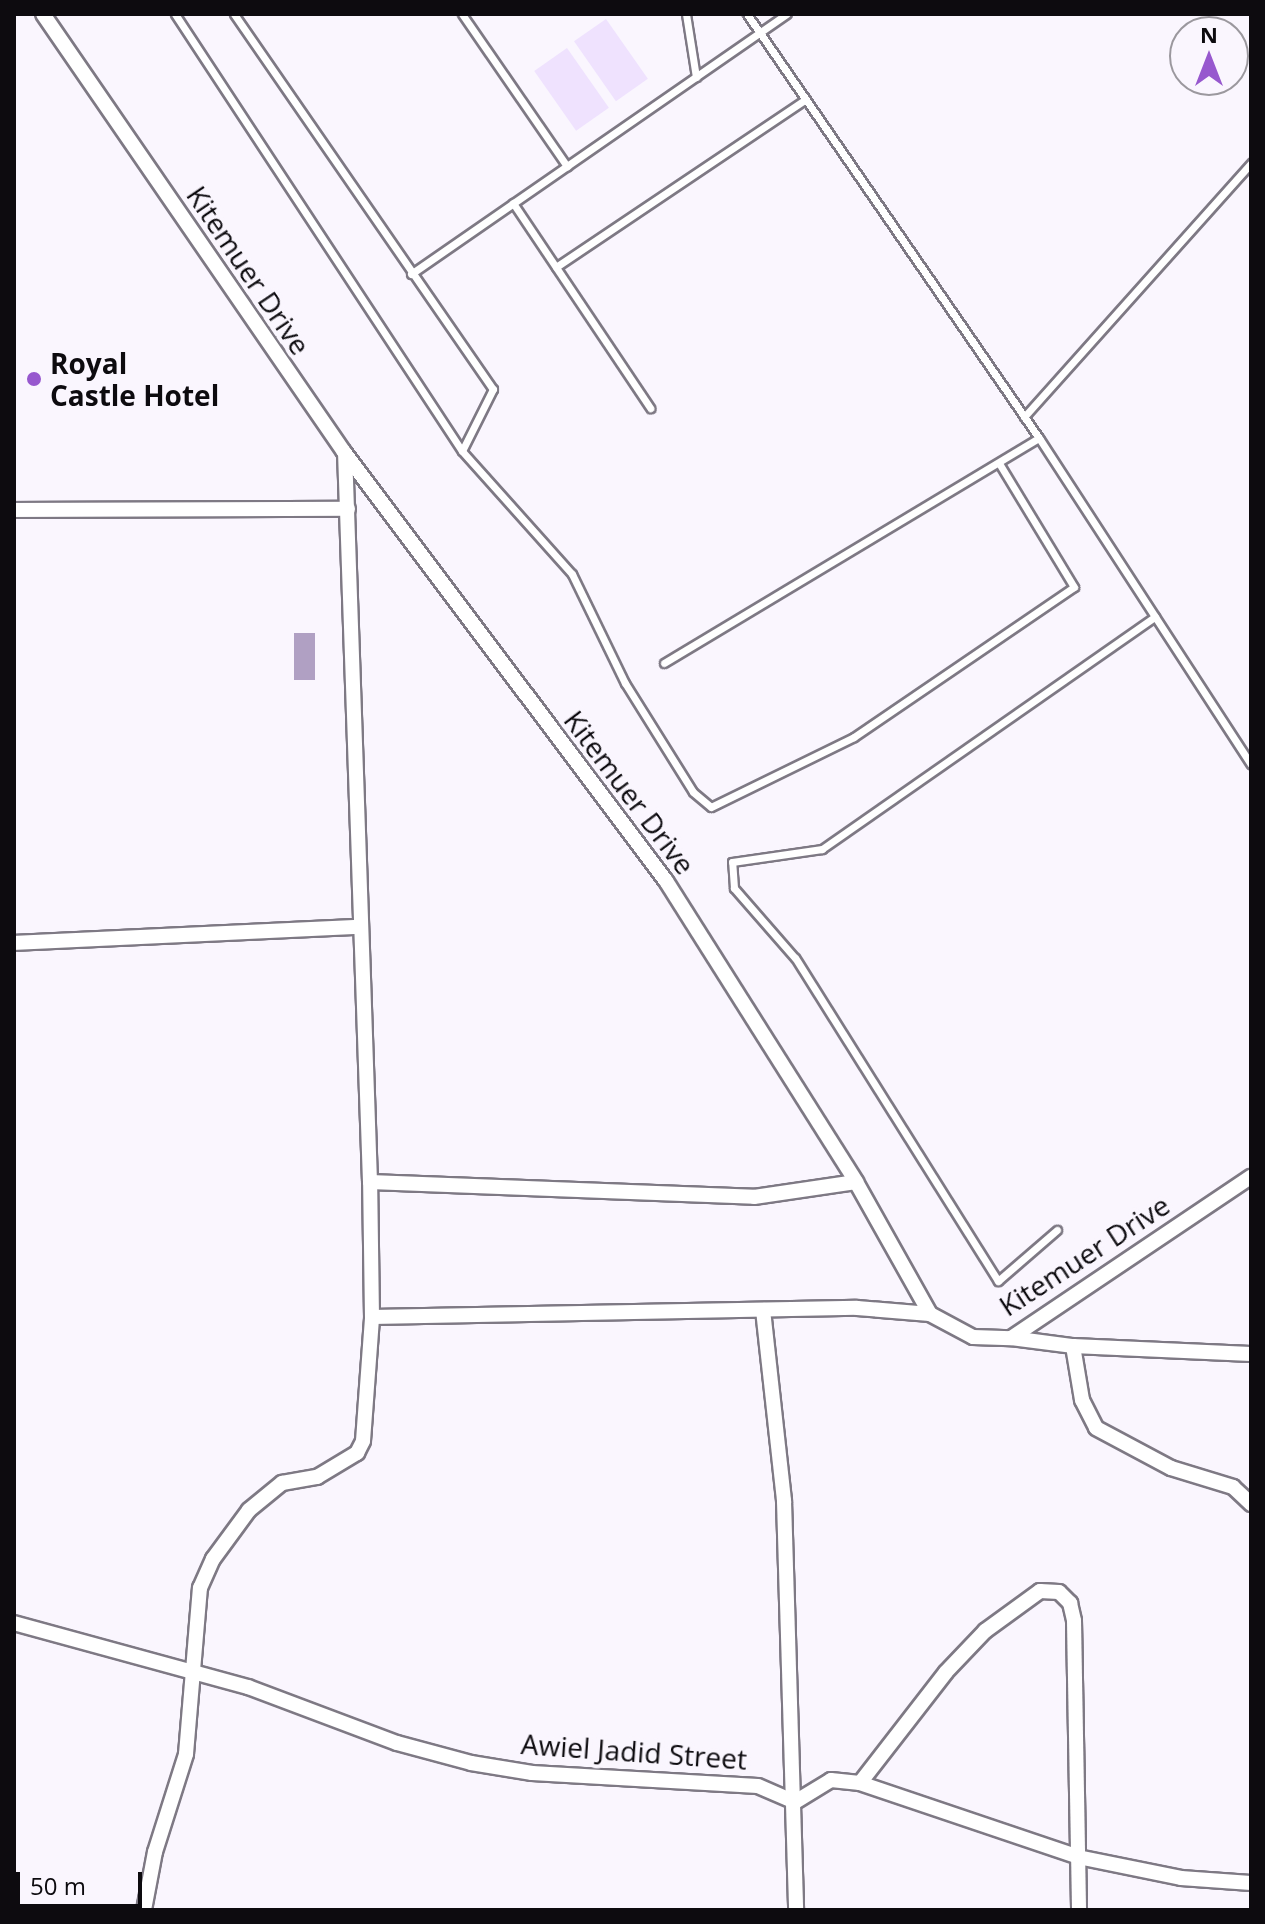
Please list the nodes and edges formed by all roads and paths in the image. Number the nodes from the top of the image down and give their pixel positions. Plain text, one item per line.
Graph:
1 (43, 14) edge
2 (175, 14) edge
3 (234, 14) edge
4 (462, 14) edge
5 (686, 14) edge
6 (747, 14) edge
7 (787, 14) edge
8 (760, 32) junction
9 (696, 77) junction
10 (806, 99) junction
11 (1251, 163) edge
12 (567, 166) junction
13 (513, 203) junction
14 (556, 267) junction
15 (411, 274) junction
16 (650, 408) dead end
17 (1024, 417) junction
18 (1039, 438) junction
19 (462, 451) junction
20 (344, 452) junction
21 (999, 463) junction
22 (348, 509) junction
23 (14, 510) edge
24 (1155, 617) junction
25 (664, 663) dead end
26 (1251, 764) edge
27 (358, 927) junction
28 (14, 943) edge
29 (1251, 1177) edge
30 (370, 1182) junction
31 (856, 1182) junction
32 (1057, 1230) dead end
33 (763, 1310) junction
34 (930, 1314) junction
35 (372, 1317) junction
36 (1011, 1338) junction
37 (1073, 1346) junction
38 (1251, 1354) edge
39 (1251, 1504) edge
40 (14, 1623) edge
41 (195, 1675) junction
42 (860, 1783) junction
43 (795, 1802) junction
44 (1078, 1857) junction
45 (1251, 1883) edge
46 (144, 1910) edge
47 (796, 1910) edge
48 (1079, 1910) edge

1 - 20 street, Kitemuer Drive
2 - 19 lane
3 - 15 lane
4 - 12 lane
5 - 9 lane
6 - 8 lane
7 - 8 lane
8 - 9 lane
8 - 10 lane
9 - 12 lane
10 - 14 lane
10 - 17 lane
11 - 17 lane
12 - 13 lane
13 - 14 lane
13 - 15 lane
14 - 16 lane
15 - 19 lane
17 - 18 lane
18 - 21 lane
18 - 24 lane
19 - 21 lane
20 - 22 street
20 - 31 street, Kitemuer Drive
21 - 25 lane
22 - 23 street
22 - 27 street
24 - 26 lane
24 - 32 lane
27 - 28 street
27 - 30 street
29 - 36 street, Kitemuer Drive
30 - 31 street
30 - 35 street
31 - 34 street, Kitemuer Drive
33 - 34 street
33 - 35 street
33 - 43 street
34 - 36 street, Kitemuer Drive
35 - 41 street
36 - 37 street
37 - 38 street
37 - 39 street
40 - 41 street, Awiel Jadid Street
41 - 43 street, Awiel Jadid Street
41 - 46 street
42 - 43 street
42 - 44 street
42 - 44 street
43 - 47 street
44 - 45 street
44 - 48 street

